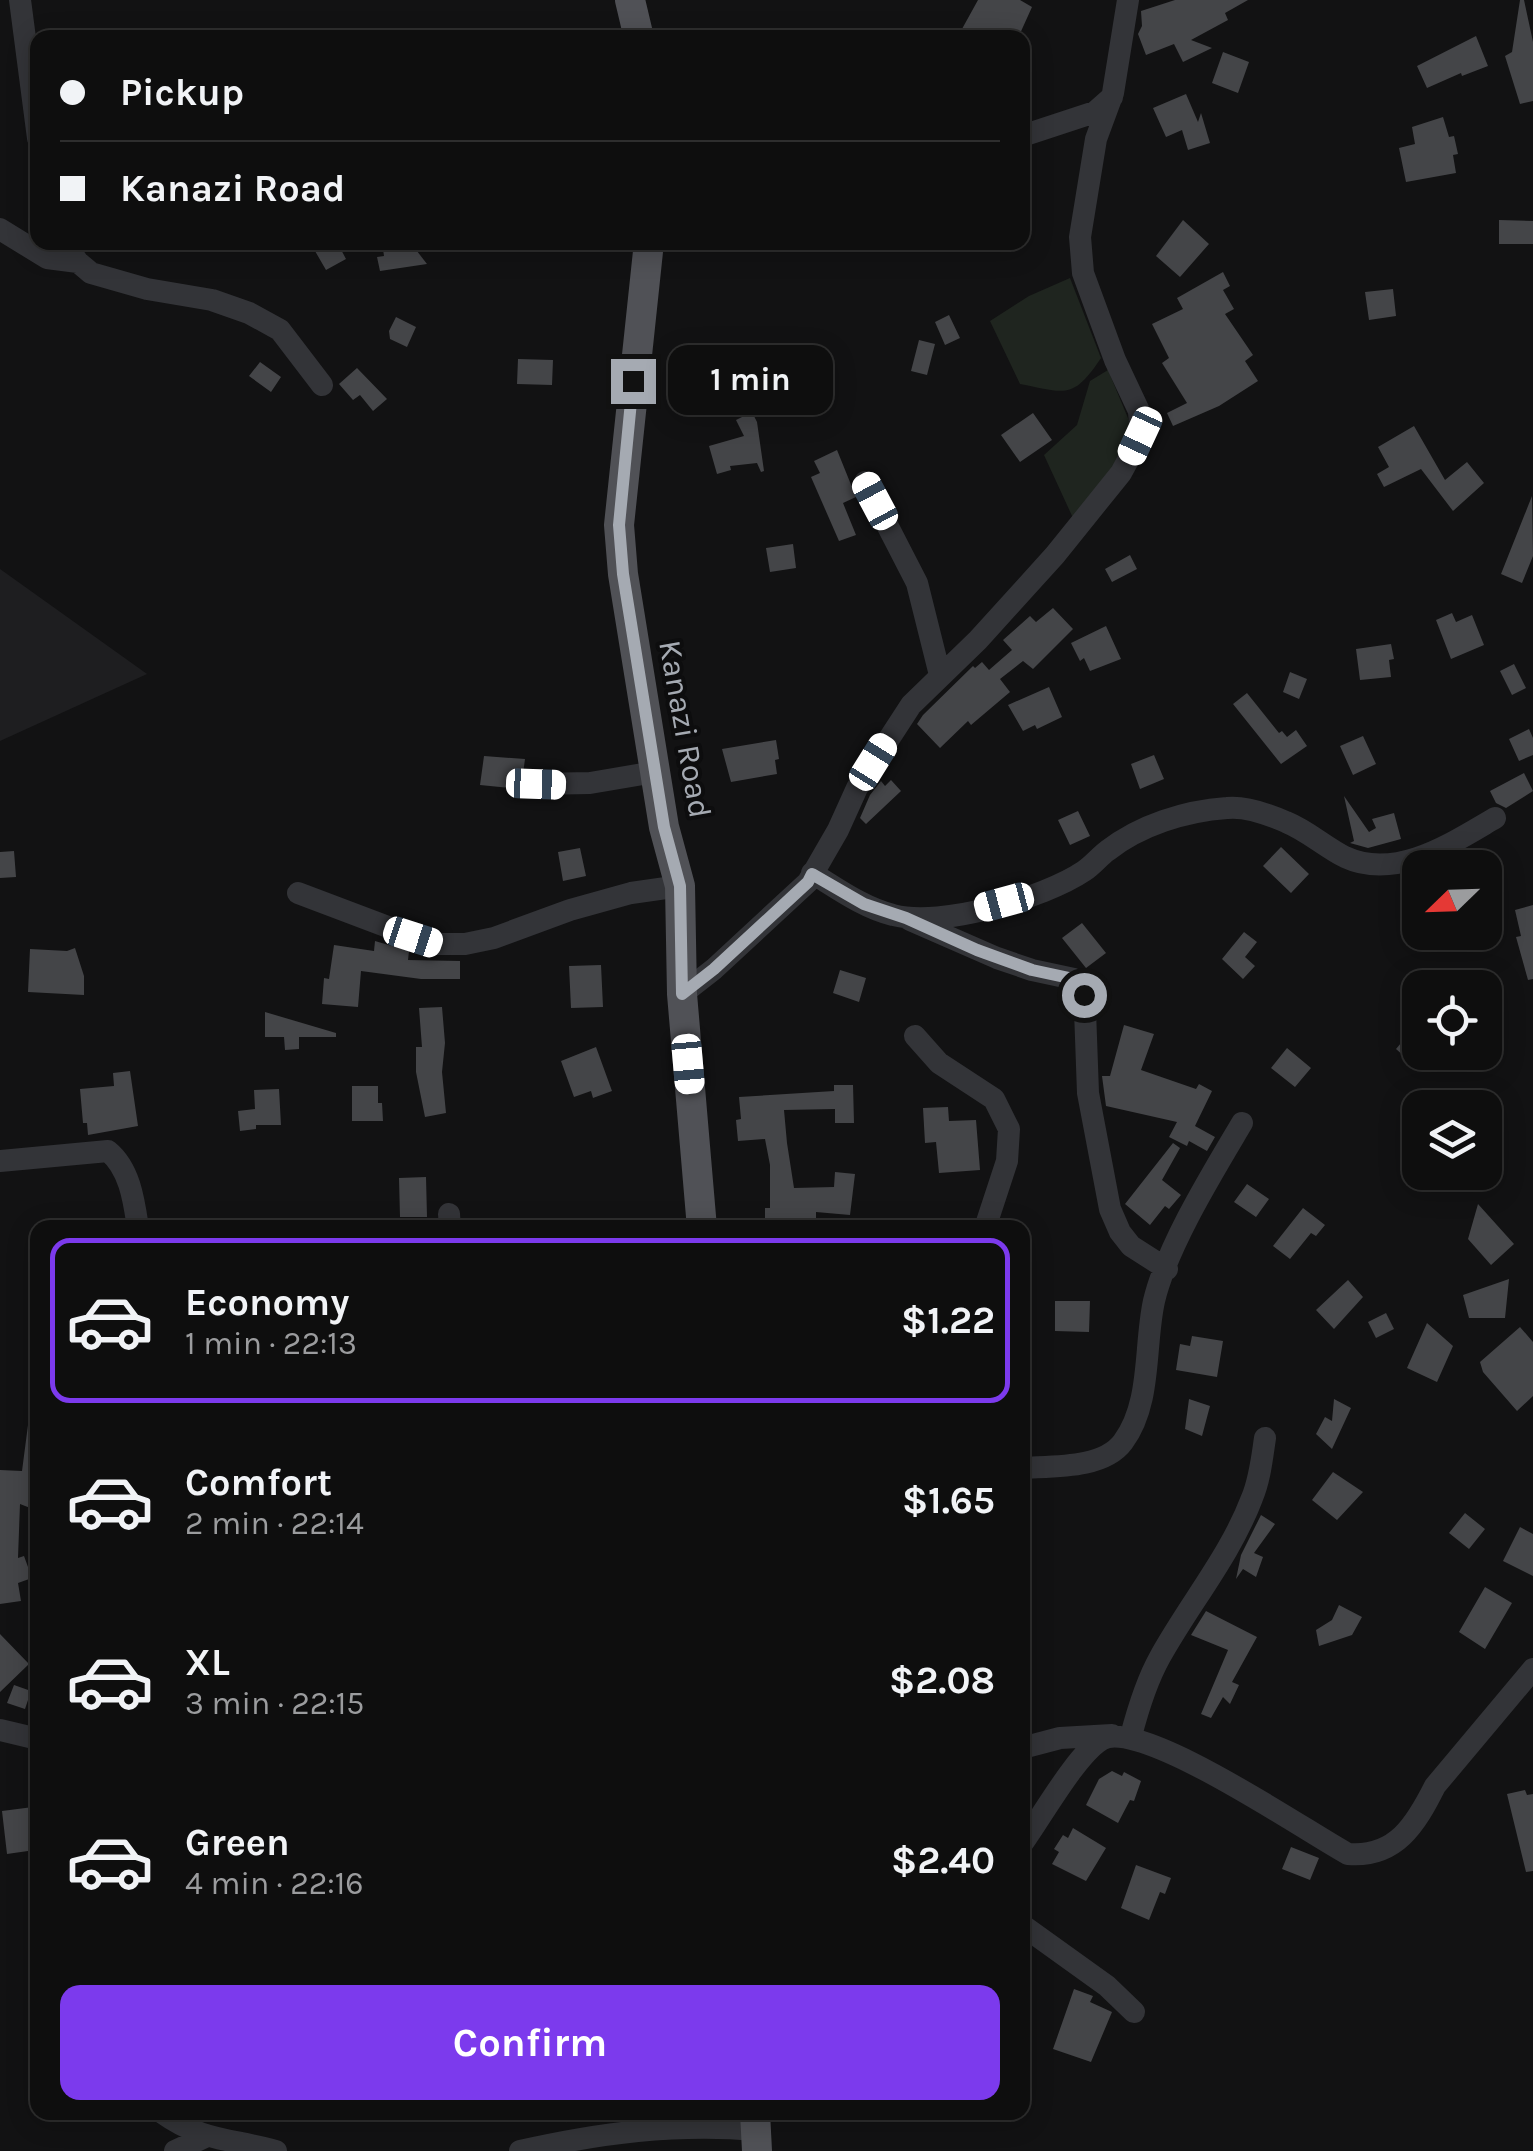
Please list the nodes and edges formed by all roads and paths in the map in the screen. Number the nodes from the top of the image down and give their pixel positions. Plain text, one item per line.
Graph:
1 (20, 0) edge
2 (630, 0) edge
3 (1128, 0) edge
4 (637, 30) edge
5 (30, 77) edge
6 (1112, 97) junction
7 (1030, 133) edge
8 (0, 229) edge
9 (30, 248) edge
10 (34, 250) edge
11 (70, 250) edge
12 (648, 250) edge
13 (78, 262) junction
14 (322, 385) dead end
15 (865, 482) dead end
16 (940, 674) junction
17 (656, 772) junction
18 (536, 784) dead end
19 (1494, 818) dead end
20 (812, 874) junction
21 (680, 886) junction
22 (298, 893) dead end
23 (906, 918) junction
24 (682, 994) junction
25 (916, 1036) dead end
26 (1242, 1122) dead end
27 (0, 1160) edge
28 (136, 1220) edge
29 (701, 1220) edge
30 (987, 1220) edge
31 (1167, 1268) junction
32 (1265, 1438) dead end
33 (1030, 1467) edge
34 (1533, 1669) edge
35 (0, 1730) edge
36 (1122, 1736) junction
37 (30, 1737) edge
38 (1030, 1746) edge
39 (1030, 1833) edge
40 (1030, 1931) edge
41 (1134, 2012) dead end
42 (172, 2120) edge
43 (756, 2131) edge
44 (204, 2137) junction
45 (175, 2151) edge
46 (276, 2151) edge
47 (520, 2151) edge

1 - 5 street
2 - 4 main road
3 - 6 street
6 - 7 street
6 - 16 street
8 - 9 street
10 - 13 street
11 - 13 street
12 - 17 main road, Kanazi Road
13 - 14 street
15 - 16 street
16 - 20 street
17 - 18 street
17 - 21 main road, Kanazi Road
19 - 23 street
20 - 23 street
20 - 24 street
21 - 22 street
21 - 24 main road, Kanazi Road
23 - 31 street
24 - 29 main road, Kanazi Road
25 - 30 street
26 - 31 street
27 - 28 street
31 - 33 street
32 - 36 street
34 - 36 street
35 - 37 street
36 - 38 street
36 - 39 street
40 - 41 street
42 - 44 street
43 - 47 street
44 - 45 street
44 - 46 street

